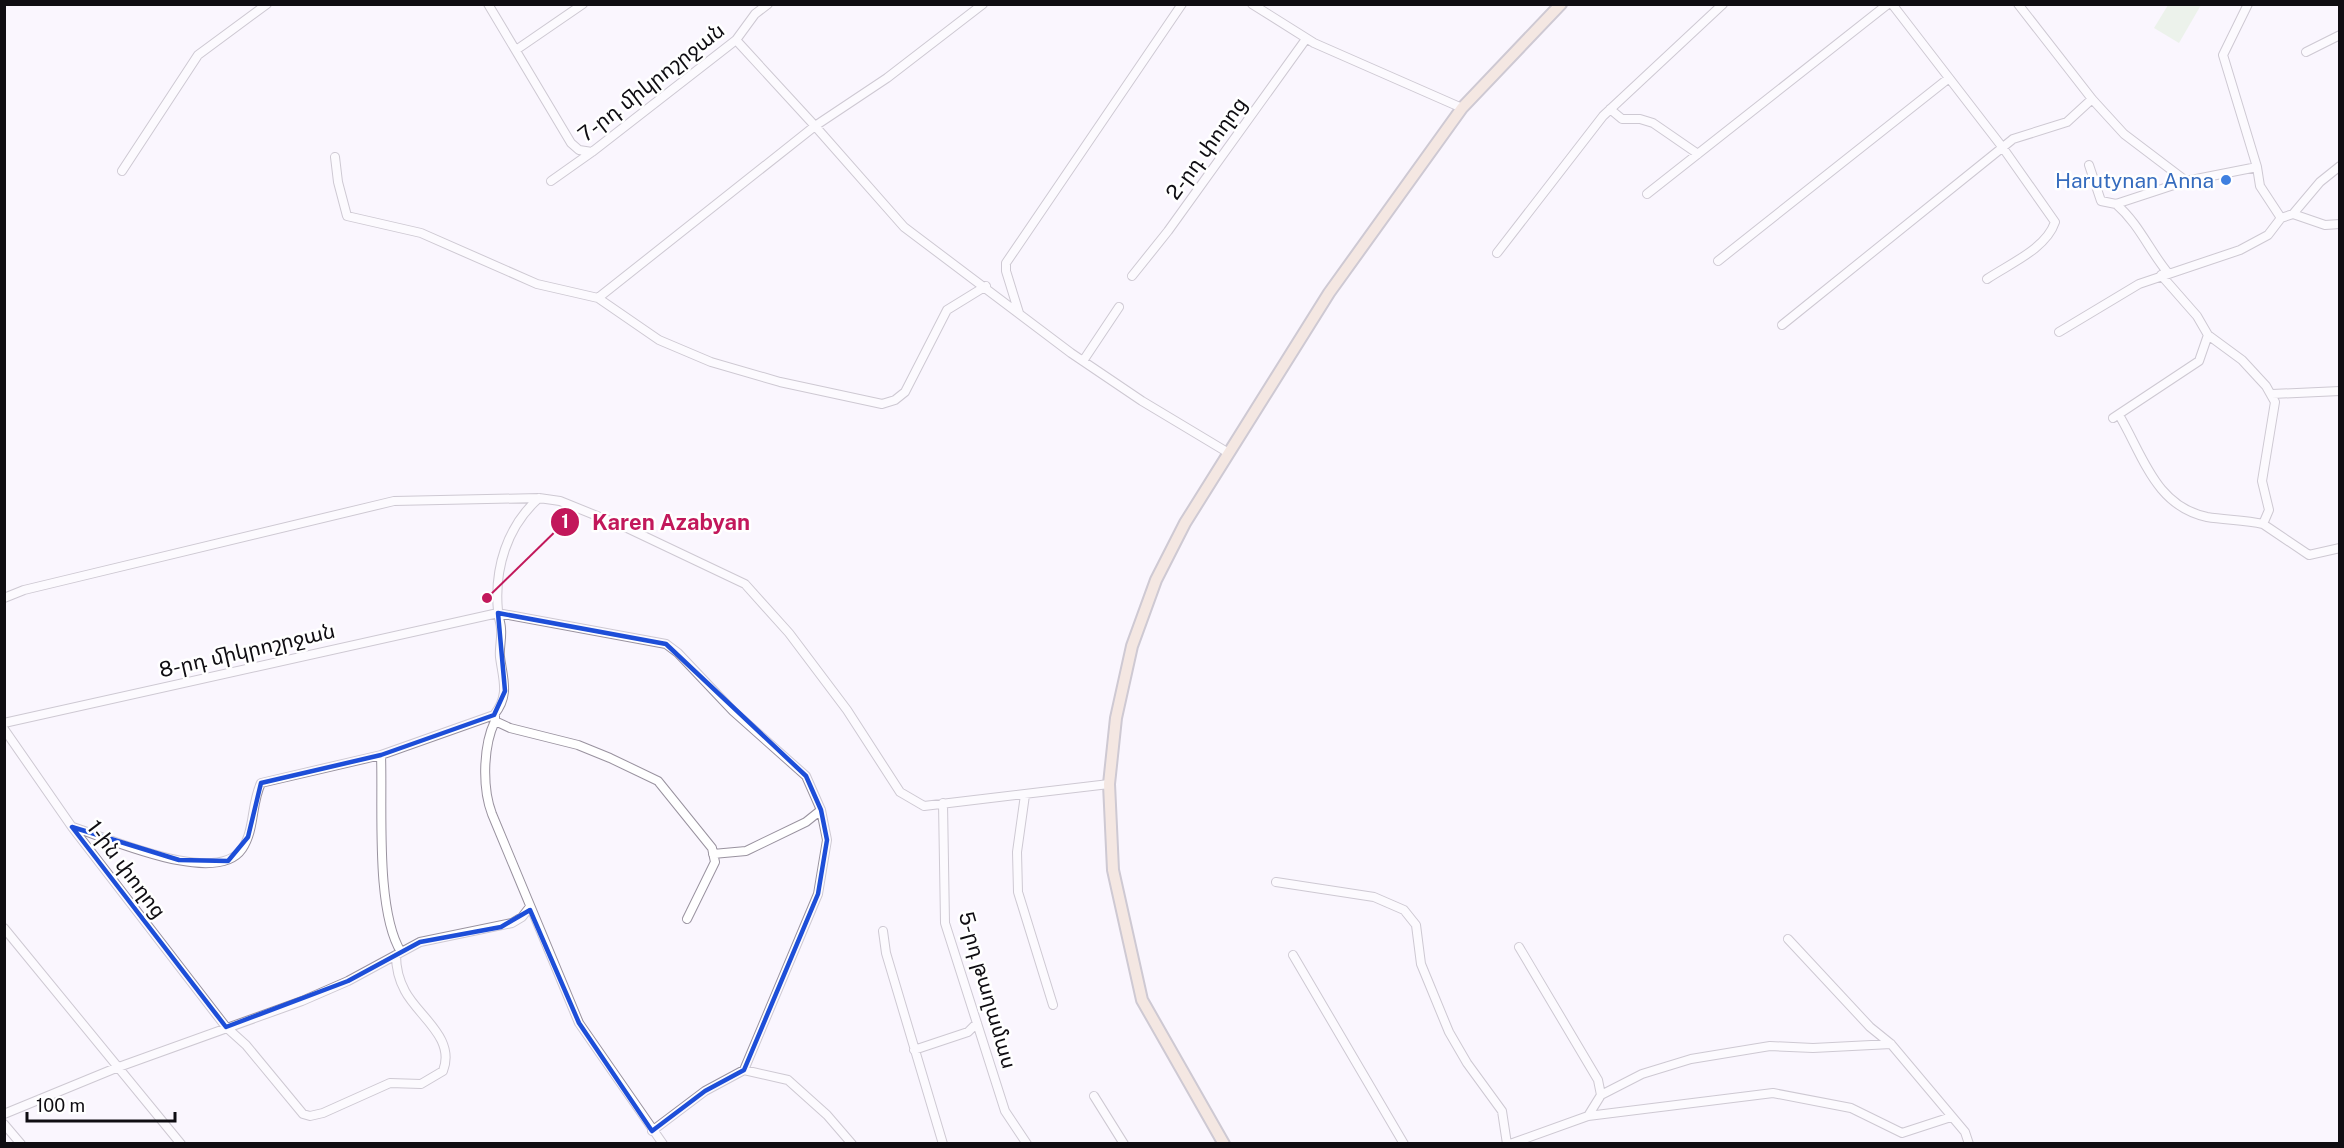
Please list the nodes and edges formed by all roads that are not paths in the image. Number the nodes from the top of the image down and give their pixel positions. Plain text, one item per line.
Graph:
1 (267, 4) edge
2 (488, 4) edge
3 (584, 4) edge
4 (768, 4) edge
5 (983, 4) edge
6 (1182, 4) edge
7 (1252, 4) edge
8 (1561, 4) edge
9 (1723, 4) edge
10 (1890, 4) edge
11 (2018, 4) edge
12 (2248, 4) edge
13 (2340, 35) edge
14 (1306, 39) junction
15 (736, 40) junction
16 (516, 50) junction
17 (2306, 52) dead end
18 (1948, 78) junction
19 (2092, 99) junction
20 (1462, 108) junction
21 (1610, 109) junction
22 (815, 126) junction
23 (2003, 148) junction
24 (592, 153) junction
25 (1698, 154) junction
26 (335, 157) dead end
27 (2089, 165) dead end
28 (2340, 166) edge
29 (2258, 167) junction
30 (122, 171) dead end
31 (550, 181) dead end
32 (2186, 181) junction
33 (1647, 194) dead end
34 (2116, 204) junction
35 (2293, 214) junction
36 (2281, 218) junction
37 (2340, 224) edge
38 (1497, 254) dead end
39 (1718, 261) dead end
40 (2165, 274) junction
41 (1132, 276) dead end
42 (1987, 279) dead end
43 (986, 286) junction
44 (598, 298) junction
45 (1119, 307) dead end
46 (1020, 315) junction
47 (1782, 325) dead end
48 (2059, 332) dead end
49 (2208, 335) junction
50 (1083, 361) junction
51 (2340, 391) edge
52 (2272, 394) junction
53 (1227, 452) junction
54 (539, 498) junction
55 (2263, 524) junction
56 (2340, 548) edge
57 (4, 598) edge
58 (498, 613) junction
59 (495, 718) junction
60 (4, 723) edge
61 (4, 729) edge
62 (381, 755) junction
63 (1108, 784) junction
64 (1024, 795) junction
65 (943, 803) junction
66 (821, 810) junction
67 (72, 827) junction
68 (713, 854) junction
69 (1276, 882) dead end
70 (529, 908) junction
71 (687, 919) dead end
72 (4, 928) edge
73 (883, 931) dead end
74 (1788, 939) dead end
75 (1519, 947) dead end
76 (399, 953) junction
77 (1293, 955) dead end
78 (1053, 1005) dead end
79 (977, 1023) junction
80 (226, 1027) junction
81 (1891, 1044) junction
82 (914, 1050) junction
83 (116, 1068) junction
84 (744, 1070) junction
85 (1601, 1095) junction
86 (1094, 1096) dead end
87 (4, 1114) edge
88 (1588, 1116) junction
89 (1951, 1117) junction
90 (4, 1124) edge
91 (652, 1131) junction
92 (21, 1143) edge
93 (181, 1143) edge
94 (663, 1143) edge
95 (852, 1143) edge
96 (943, 1143) edge
97 (1027, 1143) edge
98 (1124, 1143) edge
99 (1224, 1143) edge
100 (1404, 1143) edge
101 (1508, 1143) edge
102 (1969, 1143) edge

1 - 30 street
2 - 16 street
3 - 16 street
4 - 15 street, 7-րդ միկրոշրջան
5 - 22 street
6 - 46 street
7 - 14 street
8 - 20 main road
9 - 21 street
10 - 18 street
10 - 25 street
11 - 19 street
12 - 29 street
13 - 17 street
14 - 20 street
14 - 41 street, 2-րդ փողոց
15 - 22 street
15 - 24 street, 7-րդ միկրոշրջան
16 - 24 street
18 - 23 street
18 - 39 street
19 - 23 street
19 - 32 street
20 - 53 main road
21 - 25 street
21 - 38 street
22 - 43 street
22 - 44 street
23 - 42 street
23 - 47 street
24 - 31 street, 7-րդ միկրոշրջան
25 - 33 street
26 - 44 street
27 - 34 street
28 - 35 street
29 - 32 street
29 - 36 street
32 - 34 street
34 - 40 street
35 - 36 street
35 - 37 street
36 - 40 street
40 - 48 street
40 - 49 street
43 - 44 street
43 - 46 street
45 - 50 street
46 - 50 street
49 - 52 street
49 - 55 street
50 - 53 street
51 - 52 street
52 - 55 street
53 - 63 main road
54 - 57 street
54 - 58 street
54 - 65 street
55 - 56 street
58 - 59 street
58 - 60 street, 8-րդ միկրոշրջան
58 - 66 street
59 - 62 street
59 - 68 street
59 - 70 street
61 - 67 street, 1-ին փողոց
62 - 67 street
62 - 76 street
63 - 64 street
63 - 99 main road
64 - 65 street
64 - 78 street
65 - 79 street, 5-րդ թաղամաս
66 - 68 street
66 - 84 street
67 - 80 street, 1-ին փողոց
68 - 71 street
69 - 101 street
70 - 76 street
70 - 91 street
72 - 83 street
73 - 82 street
74 - 81 street
75 - 85 street
76 - 80 street
76 - 80 street, 1-ին փողոց
77 - 100 street
79 - 82 street
79 - 97 street, 5-րդ թաղամաս
80 - 83 street
81 - 85 street
81 - 89 street
82 - 96 street
83 - 87 street
83 - 93 street
84 - 91 street
84 - 95 street
85 - 88 street
86 - 98 street
88 - 89 street
88 - 101 street
89 - 102 street
90 - 92 street
91 - 94 street

